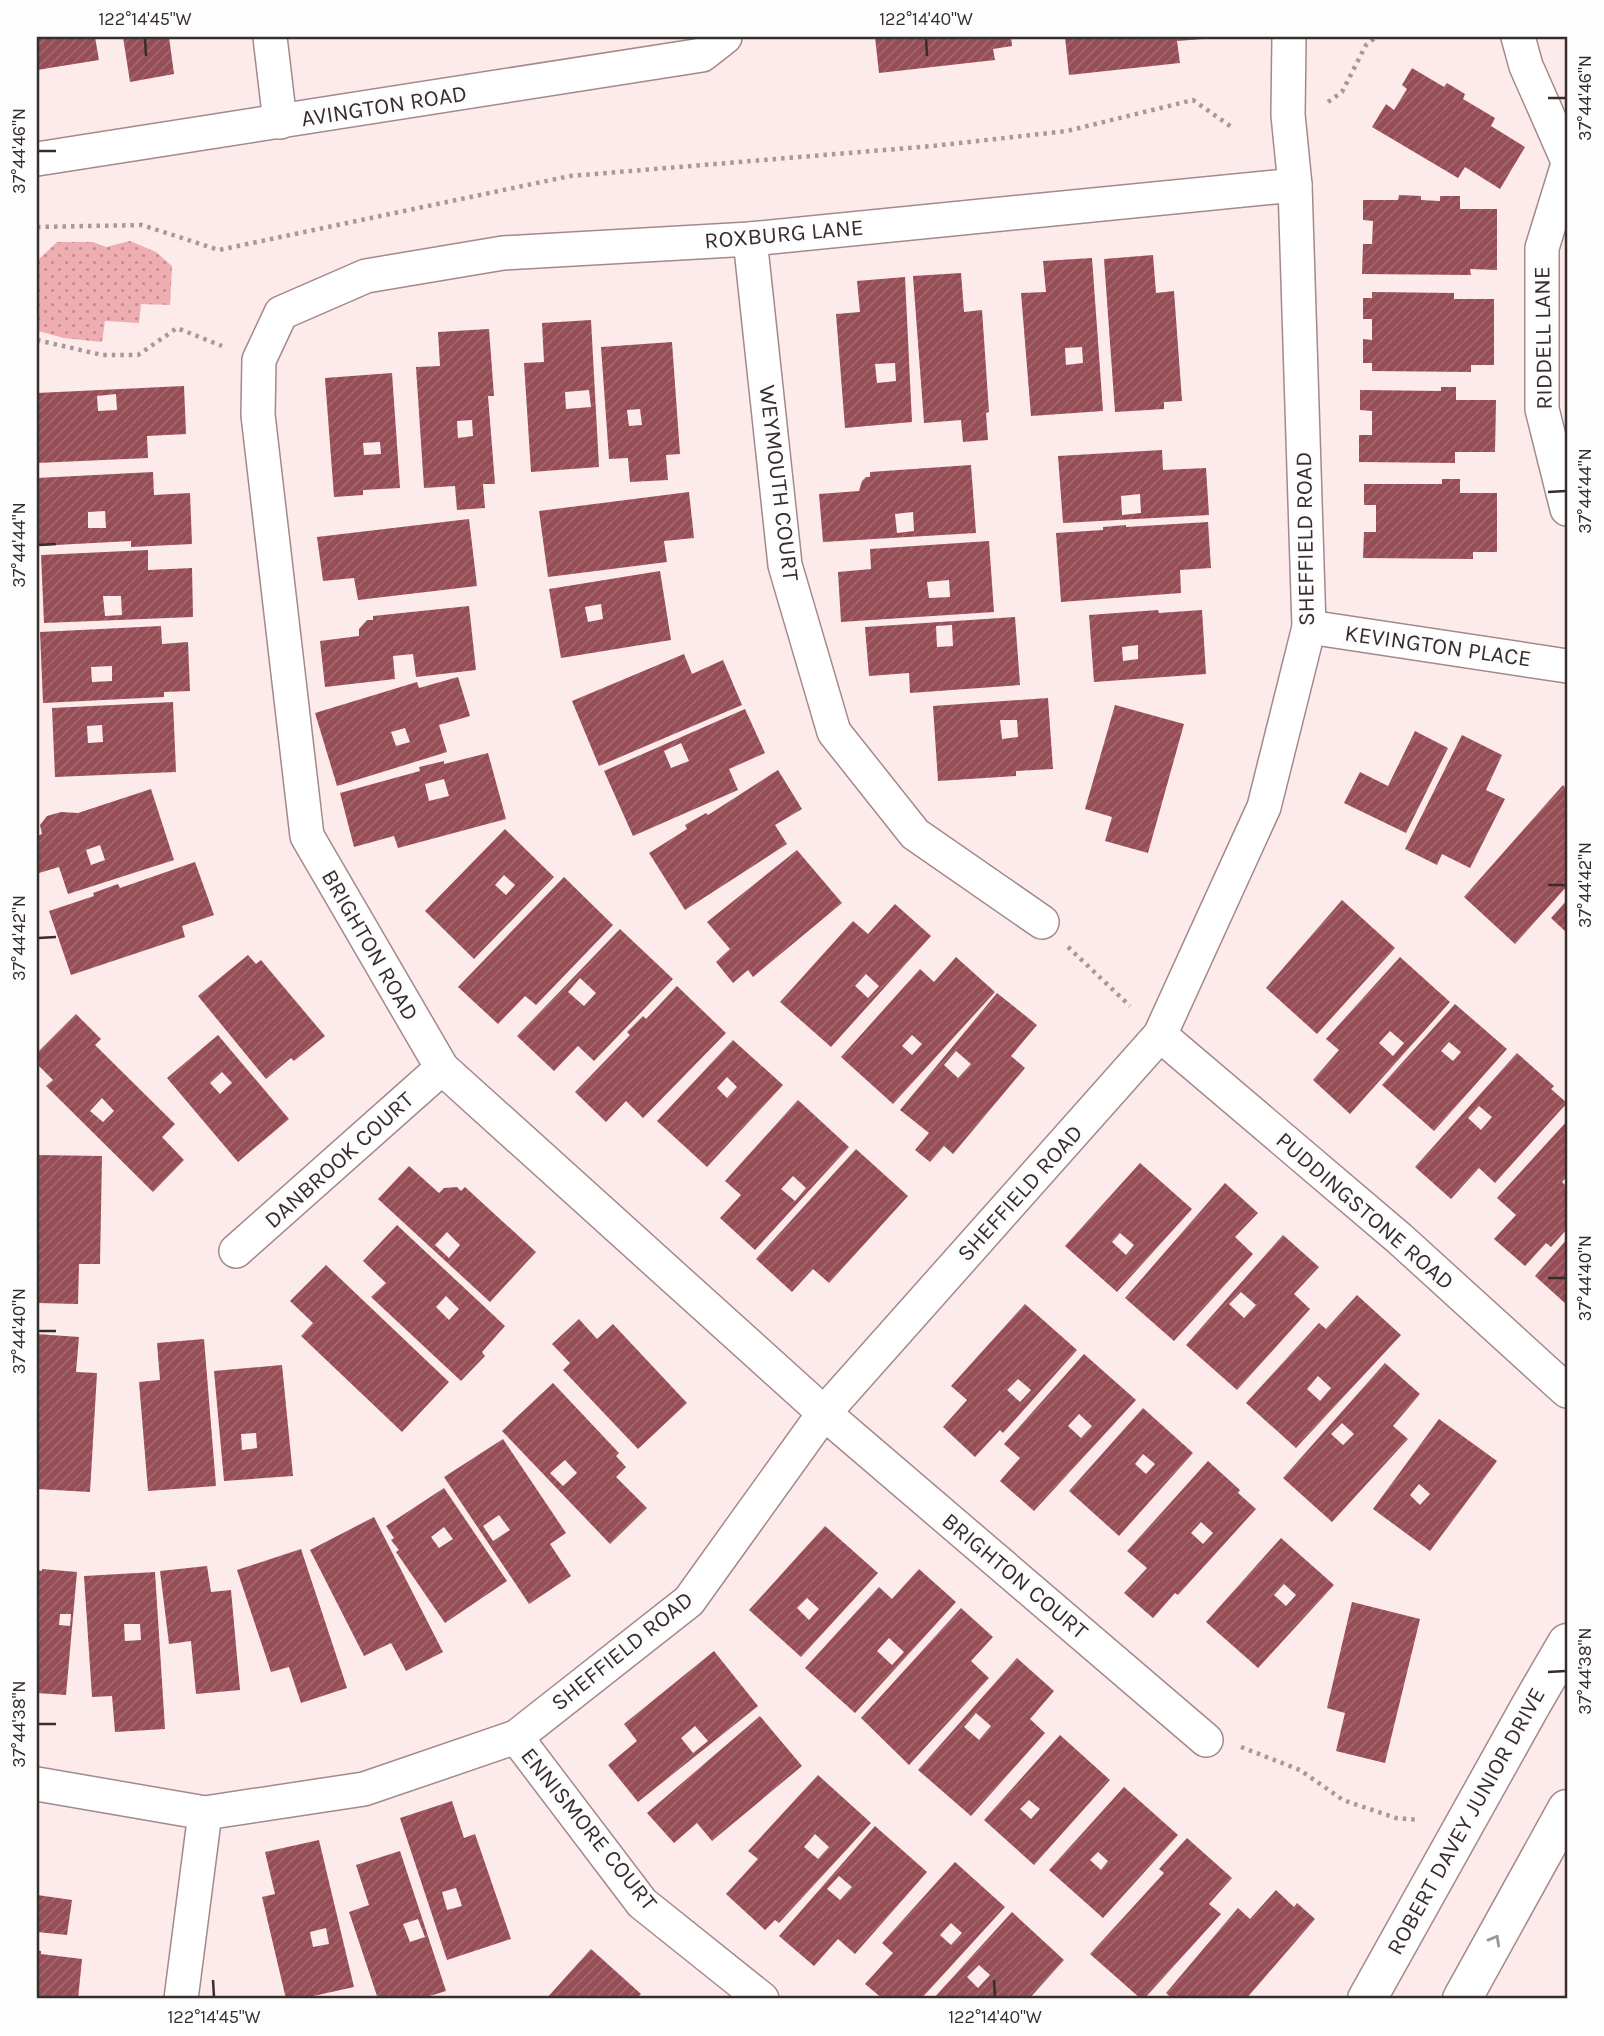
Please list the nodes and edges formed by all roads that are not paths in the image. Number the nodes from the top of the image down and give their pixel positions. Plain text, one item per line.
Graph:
1 (270, 37) edge
2 (725, 37) edge
3 (1289, 37) edge
4 (1518, 37) edge
5 (279, 122) junction
6 (37, 159) edge
7 (1567, 159) edge
8 (1567, 167) edge
9 (1295, 185) junction
10 (750, 239) junction
11 (281, 313) joint
12 (1567, 509) edge
13 (1309, 627) junction
14 (1567, 666) edge
15 (1042, 922) road end
16 (1160, 1035) junction
17 (442, 1068) junction
18 (236, 1251) dead end
19 (1567, 1391) edge
20 (824, 1413) junction
21 (1567, 1643) edge
22 (516, 1737) junction
23 (1206, 1740) road end
24 (37, 1784) edge
25 (1567, 1810) edge
26 (205, 1814) junction
27 (181, 1999) edge
28 (762, 1999) edge
29 (1367, 1999) edge
30 (1462, 1999) edge

1 - 5 street
2 - 5 street, AVINGTON ROAD
3 - 9 street, SHEFFIELD ROAD
4 - 7 street
5 - 6 street, AVINGTON ROAD
8 - 12 street, RIDDELL LANE
9 - 10 street, ROXBURG LANE
9 - 13 street, SHEFFIELD ROAD
10 - 11 street, ROXBURG LANE
10 - 15 street, WEYMOUTH COURT
11 - 17 street, BRIGHTON ROAD
13 - 14 street, KEVINGTON PLACE
13 - 16 street, SHEFFIELD ROAD
16 - 19 street, PUDDINGSTONE ROAD
16 - 20 street, SHEFFIELD ROAD
17 - 18 street, DANBROOK COURT
17 - 20 street, BRIGHTON ROAD
20 - 22 street, SHEFFIELD ROAD
20 - 23 street, BRIGHTON COURT
21 - 29 main road, ROBERT DAVEY JUNIOR DRIVE
22 - 26 street, SHEFFIELD ROAD
22 - 28 street, ENNISMORE COURT
24 - 26 street, SHEFFIELD ROAD
30 -> 25 main road
26 - 27 street

